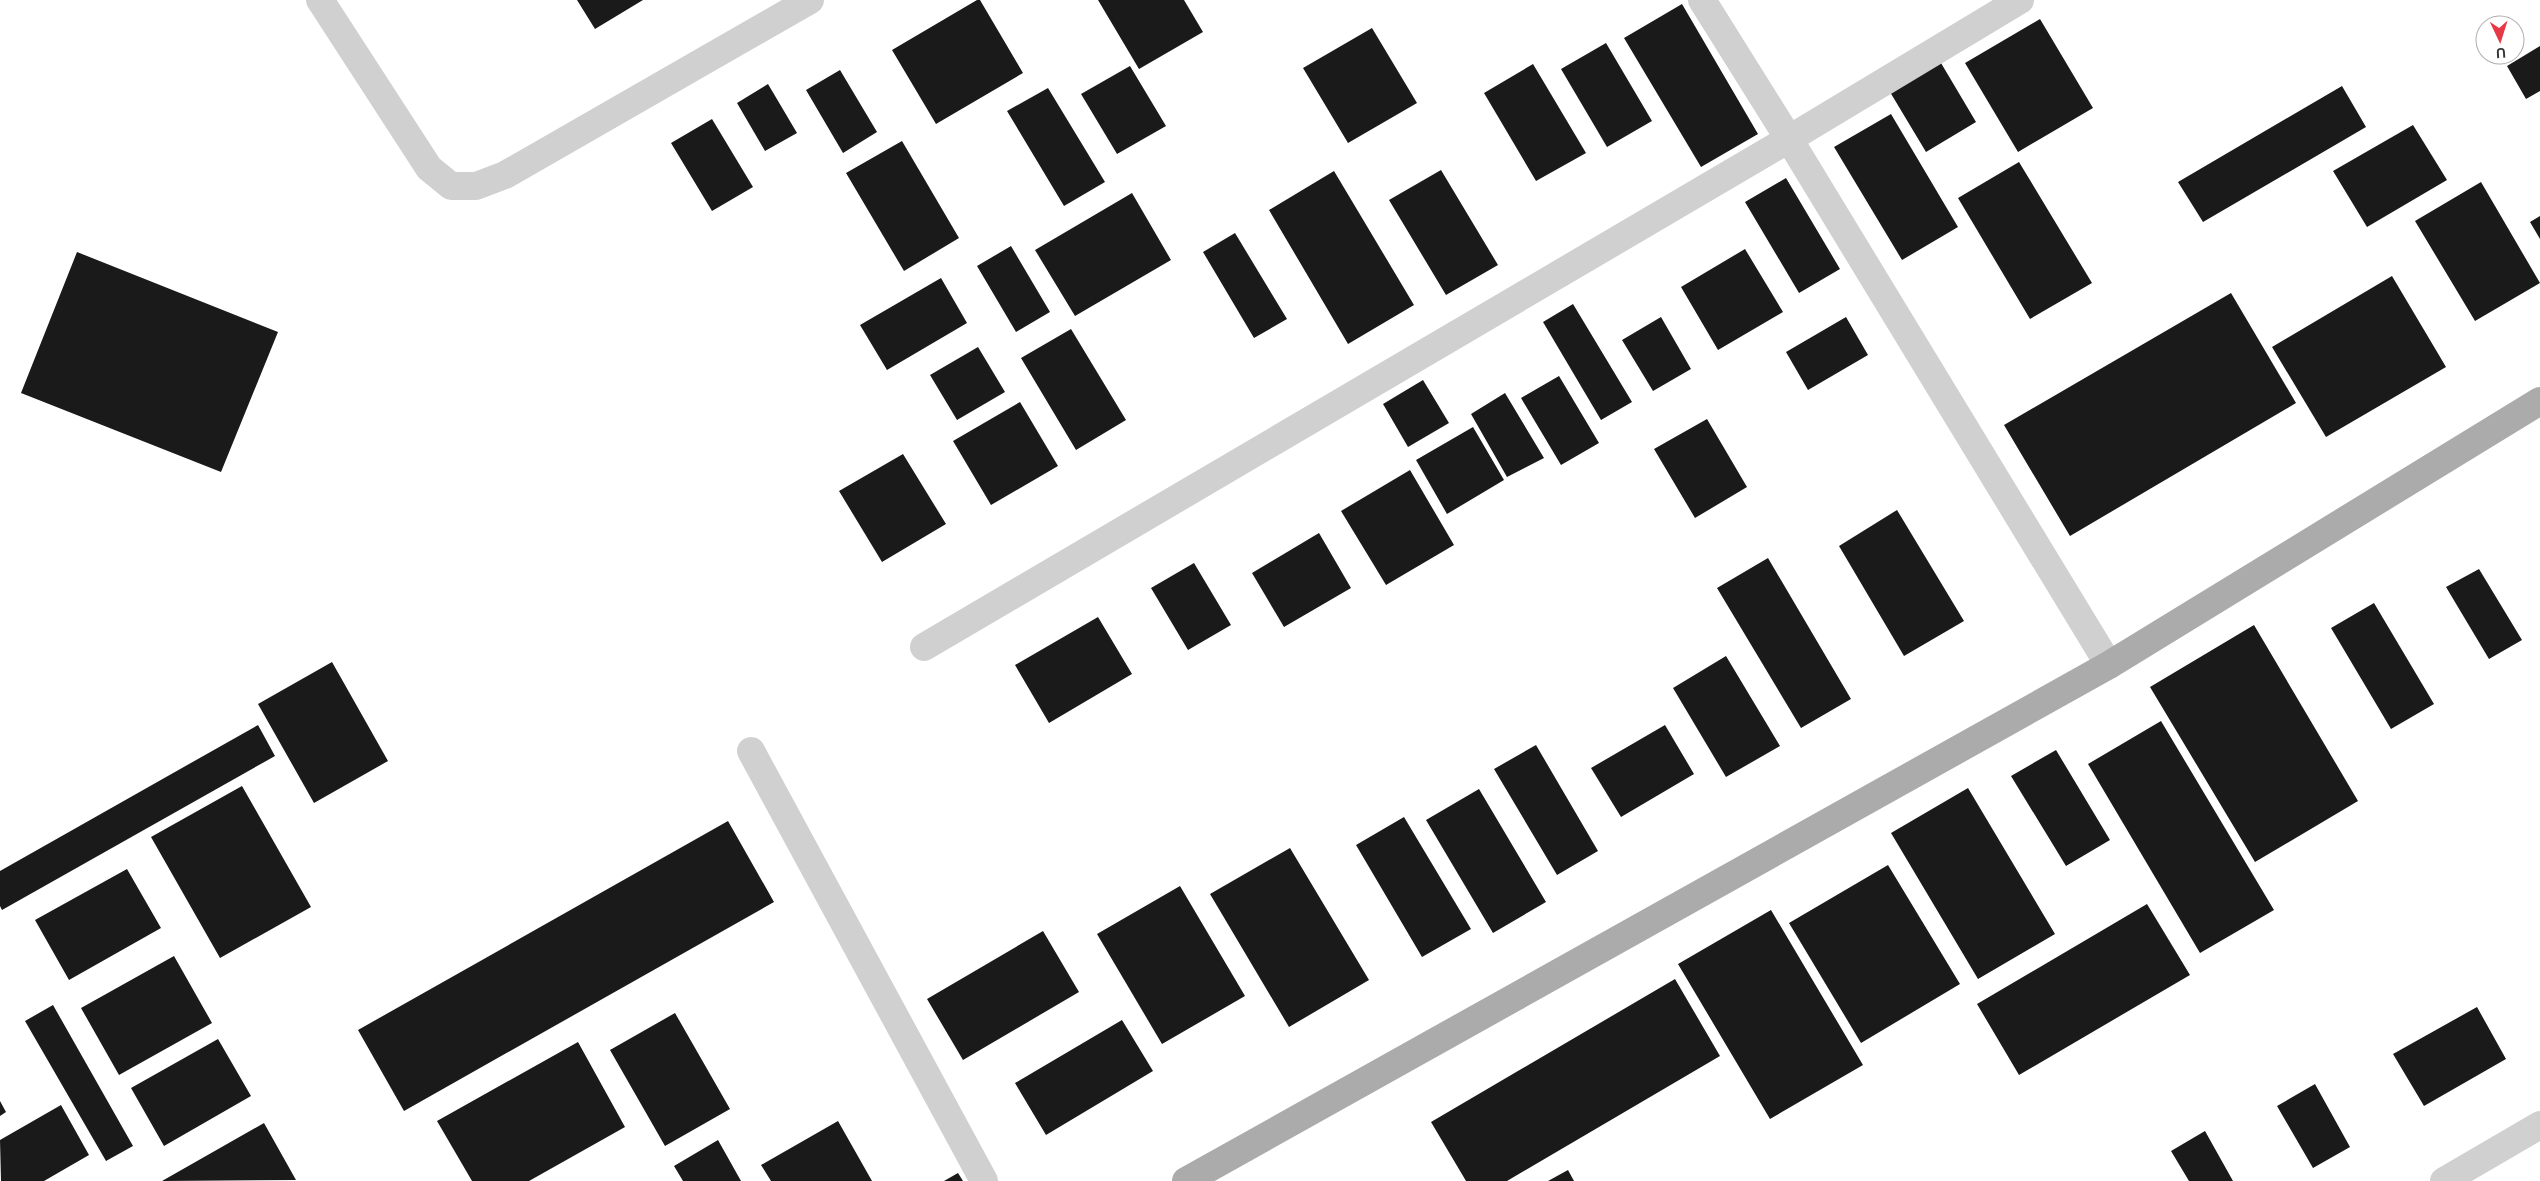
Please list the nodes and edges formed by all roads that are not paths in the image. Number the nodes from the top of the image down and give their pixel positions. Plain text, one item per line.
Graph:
1 (320, 0) edge
2 (810, 0) edge
3 (1702, 0) edge
4 (2020, 0) edge
5 (1789, 139) junction
6 (2540, 401) edge
7 (924, 647) dead end
8 (2110, 665) junction
9 (751, 751) dead end
10 (2540, 1125) edge
11 (984, 1181) edge
12 (1186, 1181) edge
13 (2444, 1181) edge

1 - 2 street
3 - 5 street
4 - 5 street
5 - 7 street
5 - 8 street
6 - 8 main road
8 - 12 main road
9 - 11 street
10 - 13 street

